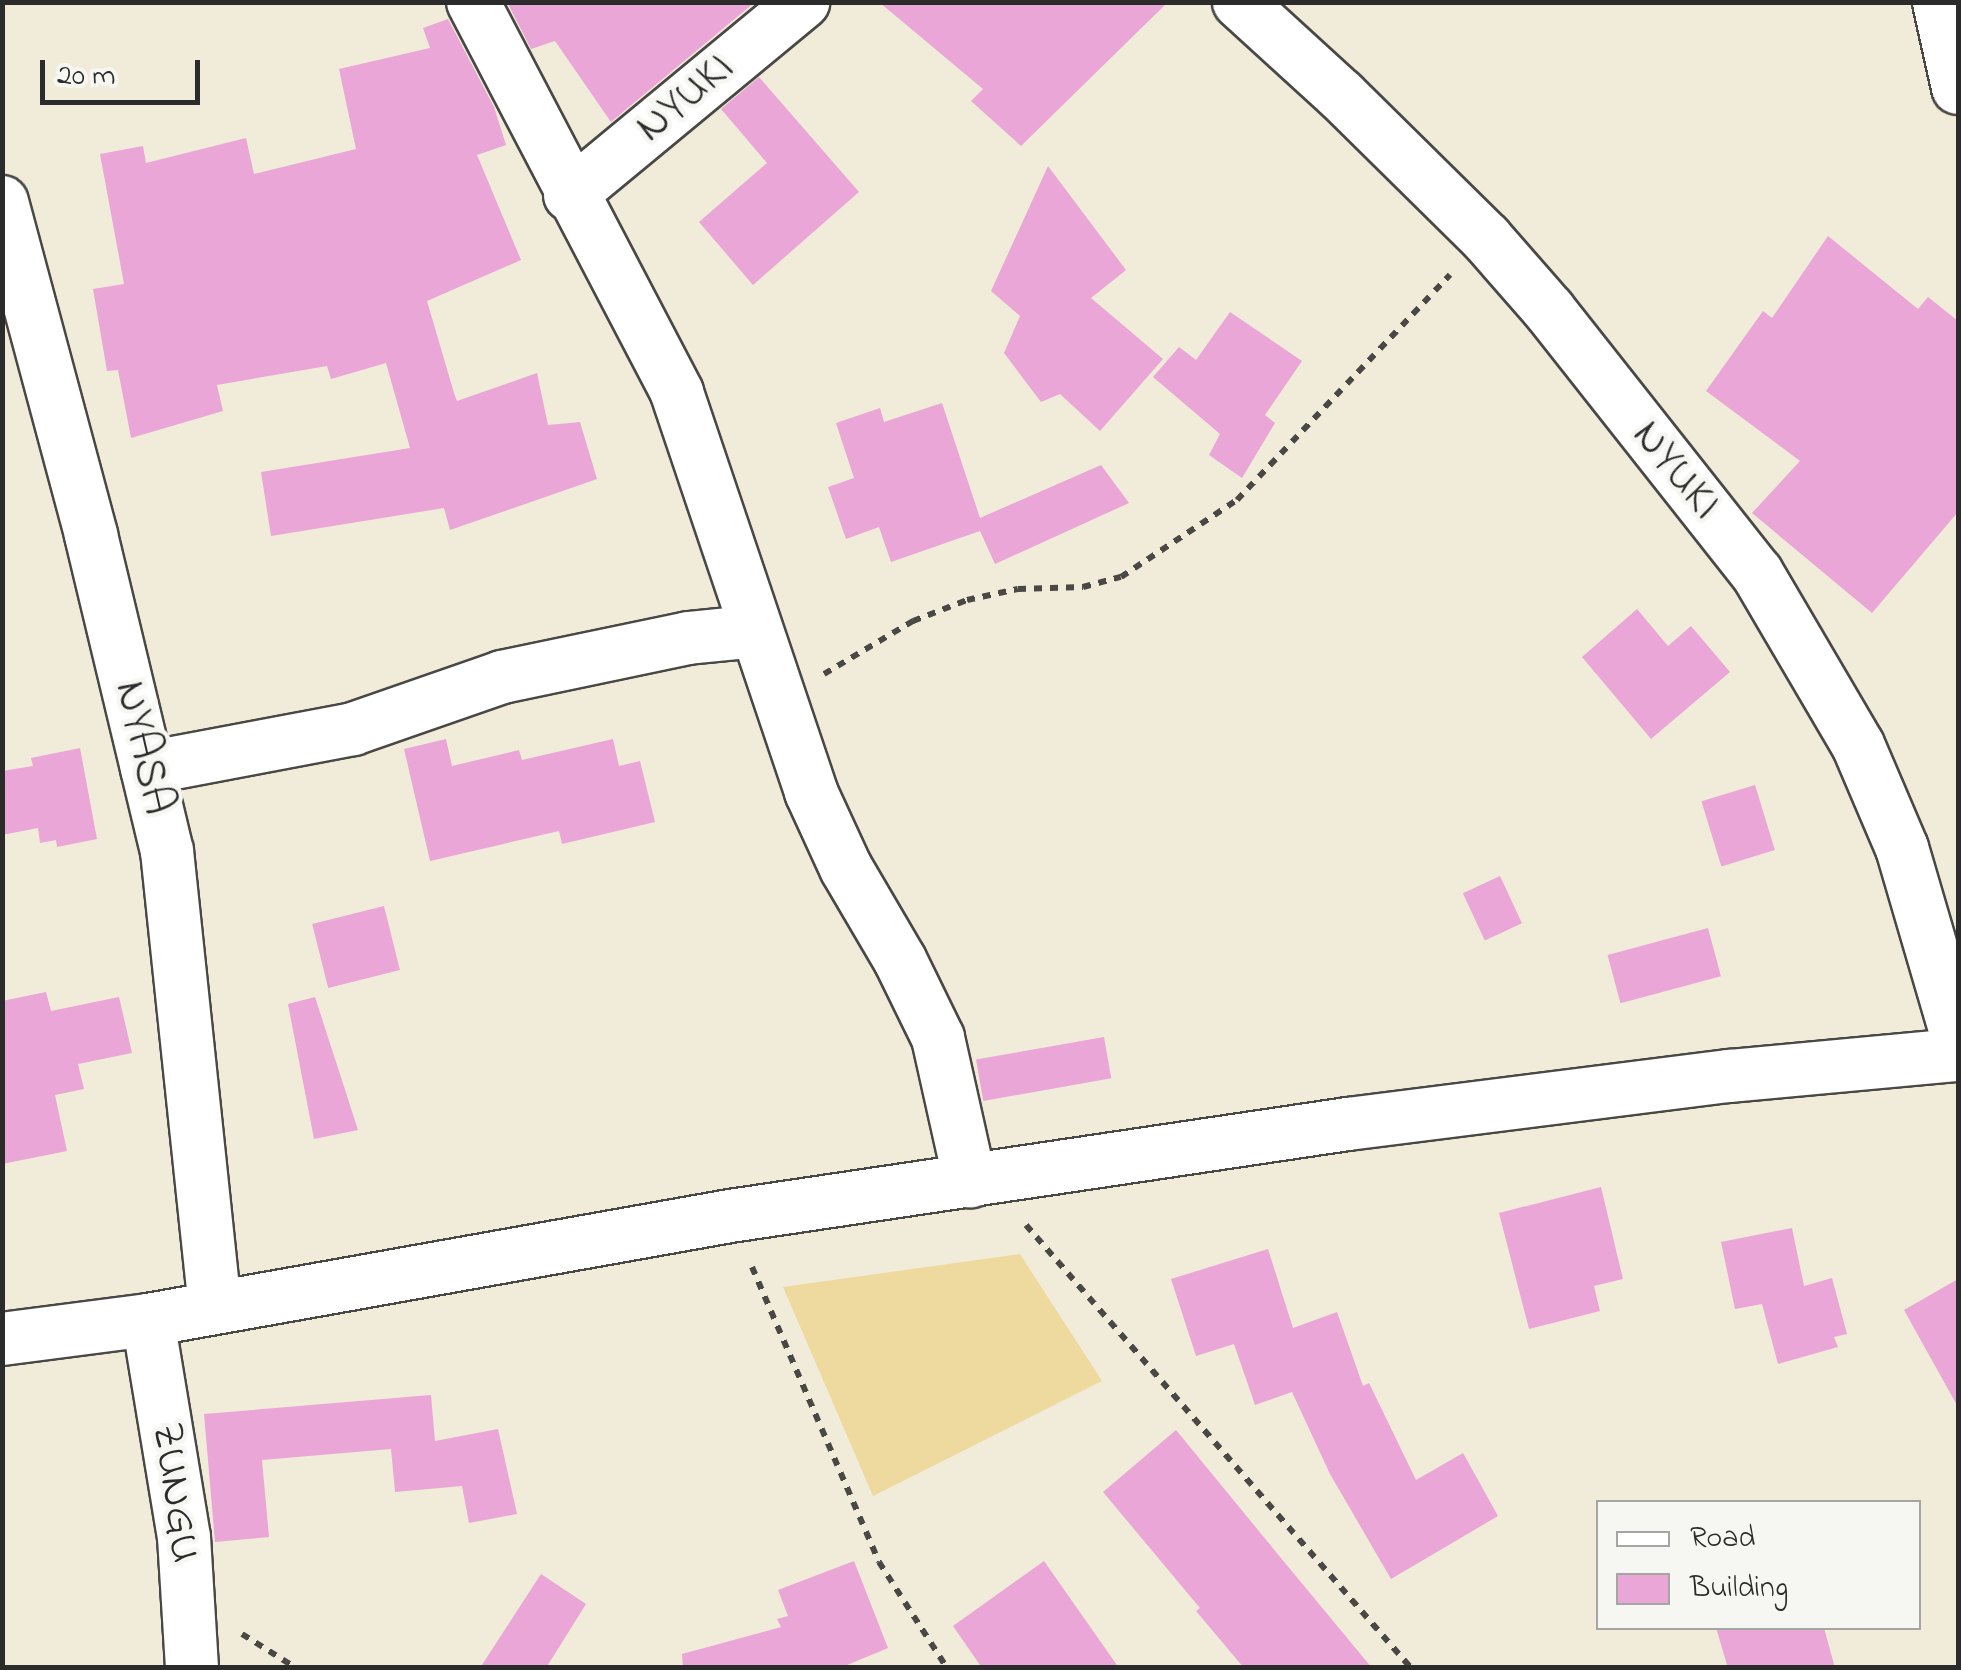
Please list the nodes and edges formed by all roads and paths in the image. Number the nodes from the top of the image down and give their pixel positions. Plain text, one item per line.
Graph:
1 (473, 2) edge
2 (803, 2) edge
3 (1239, 2) edge
4 (1939, 2) edge
5 (1958, 88) edge
6 (570, 195) junction
7 (2, 202) edge
8 (1486, 238) junction
9 (757, 631) junction
10 (780, 700) junction
11 (147, 768) junction
12 (1958, 1039) edge
13 (1958, 1055) edge
14 (978, 1180) junction
15 (730, 1216) junction
16 (215, 1306) junction
17 (148, 1320) junction
18 (2, 1339) edge
19 (192, 1668) edge
20 (947, 1668) edge
21 (1412, 1668) edge

1 - 6 street
2 - 6 street, NYUKI
3 - 8 street, NYUKI
4 - 5 street
6 - 9 street
7 - 11 street, NYASA
8 - 10 path
8 - 12 street, NYUKI
9 - 10 street
9 - 11 street
10 - 14 street
11 - 16 street, NYASA
13 - 14 street
14 - 15 street
14 - 21 path
15 - 16 street
15 - 20 path
16 - 17 street
17 - 18 street
17 - 19 street, ZUNGU

